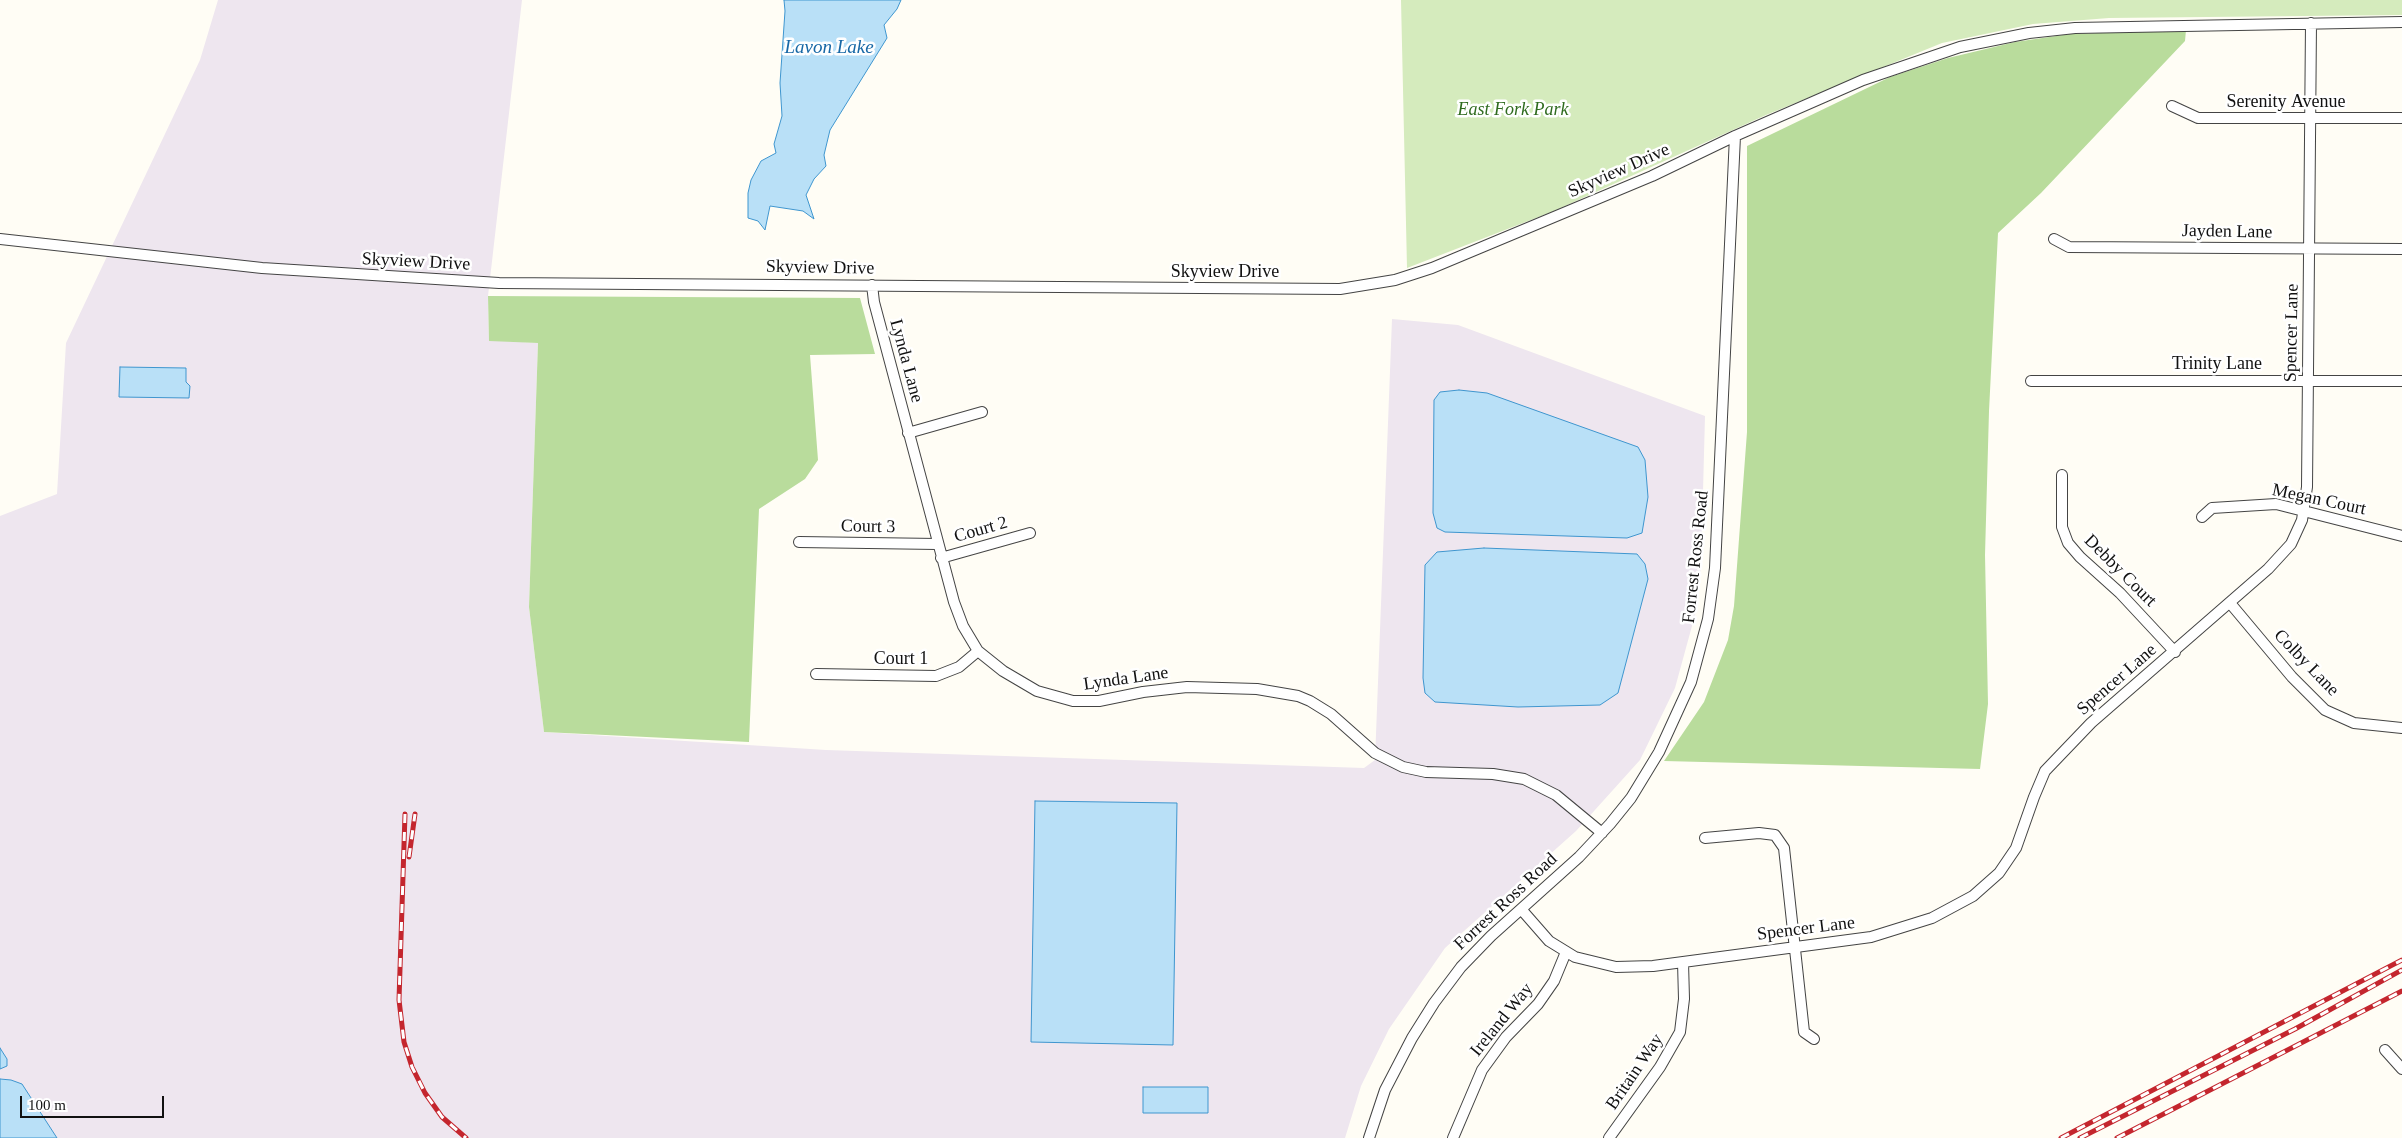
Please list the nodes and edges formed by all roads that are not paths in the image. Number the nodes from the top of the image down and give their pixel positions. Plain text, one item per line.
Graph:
1 (2402, 22) edge
2 (2311, 24) junction
3 (2172, 106) dead end
4 (2310, 118) junction
5 (2402, 118) edge
6 (1735, 136) junction
7 (0, 239) edge
8 (2054, 239) dead end
9 (2309, 249) junction
10 (2402, 249) edge
11 (872, 285) junction
12 (2307, 380) junction
13 (2031, 381) dead end
14 (2402, 381) edge
15 (982, 412) dead end
16 (908, 433) junction
17 (2062, 475) dead end
18 (2305, 510) junction
19 (2202, 517) dead end
20 (1030, 533) dead end
21 (2402, 536) edge
22 (799, 542) dead end
23 (937, 544) junction
24 (941, 558) junction
25 (2230, 603) junction
26 (978, 651) junction
27 (2174, 652) junction
28 (816, 674) dead end
29 (2402, 728) edge
30 (1602, 833) junction
31 (1705, 838) dead end
32 (1521, 909) junction
33 (1794, 947) junction
34 (1566, 952) junction
35 (1683, 962) junction
36 (1814, 1039) dead end
37 (2385, 1050) dead end
38 (2402, 1069) edge
39 (1369, 1138) edge
40 (1453, 1138) edge
41 (1609, 1138) edge

1 - 2 street, Skyview Drive
2 - 4 street, Spencer Lane
2 - 6 street, Skyview Drive
3 - 4 street, Serenity Avenue
4 - 5 street, Serenity Avenue
4 - 9 street, Spencer Lane
6 - 11 street, Skyview Drive
6 - 30 street, Forrest Ross Road
7 - 11 street, Skyview Drive
8 - 9 street, Jayden Lane
9 - 10 street, Jayden Lane
9 - 12 street, Spencer Lane
11 - 16 street, Lynda Lane
12 - 13 street, Trinity Lane
12 - 14 street, Trinity Lane
12 - 18 street, Spencer Lane
15 - 16 street
16 - 23 street, Lynda Lane
17 - 27 street, Debby Court
18 - 19 street, Megan Court
18 - 21 street, Megan Court
18 - 25 street, Spencer Lane
20 - 24 street, Court 2
22 - 23 street, Court 3
23 - 24 street, Lynda Lane
24 - 26 street, Lynda Lane
25 - 27 street, Spencer Lane
25 - 29 street, Colby Lane
26 - 28 street, Court 1
26 - 30 street, Lynda Lane
27 - 33 street, Spencer Lane
30 - 32 street, Forrest Ross Road
31 - 33 street
32 - 34 street, Spencer Lane
32 - 39 street, Forrest Ross Road
33 - 35 street, Spencer Lane
33 - 36 street
34 - 35 street, Spencer Lane
34 - 40 street, Ireland Way
35 - 41 street, Britain Way
37 - 38 street

